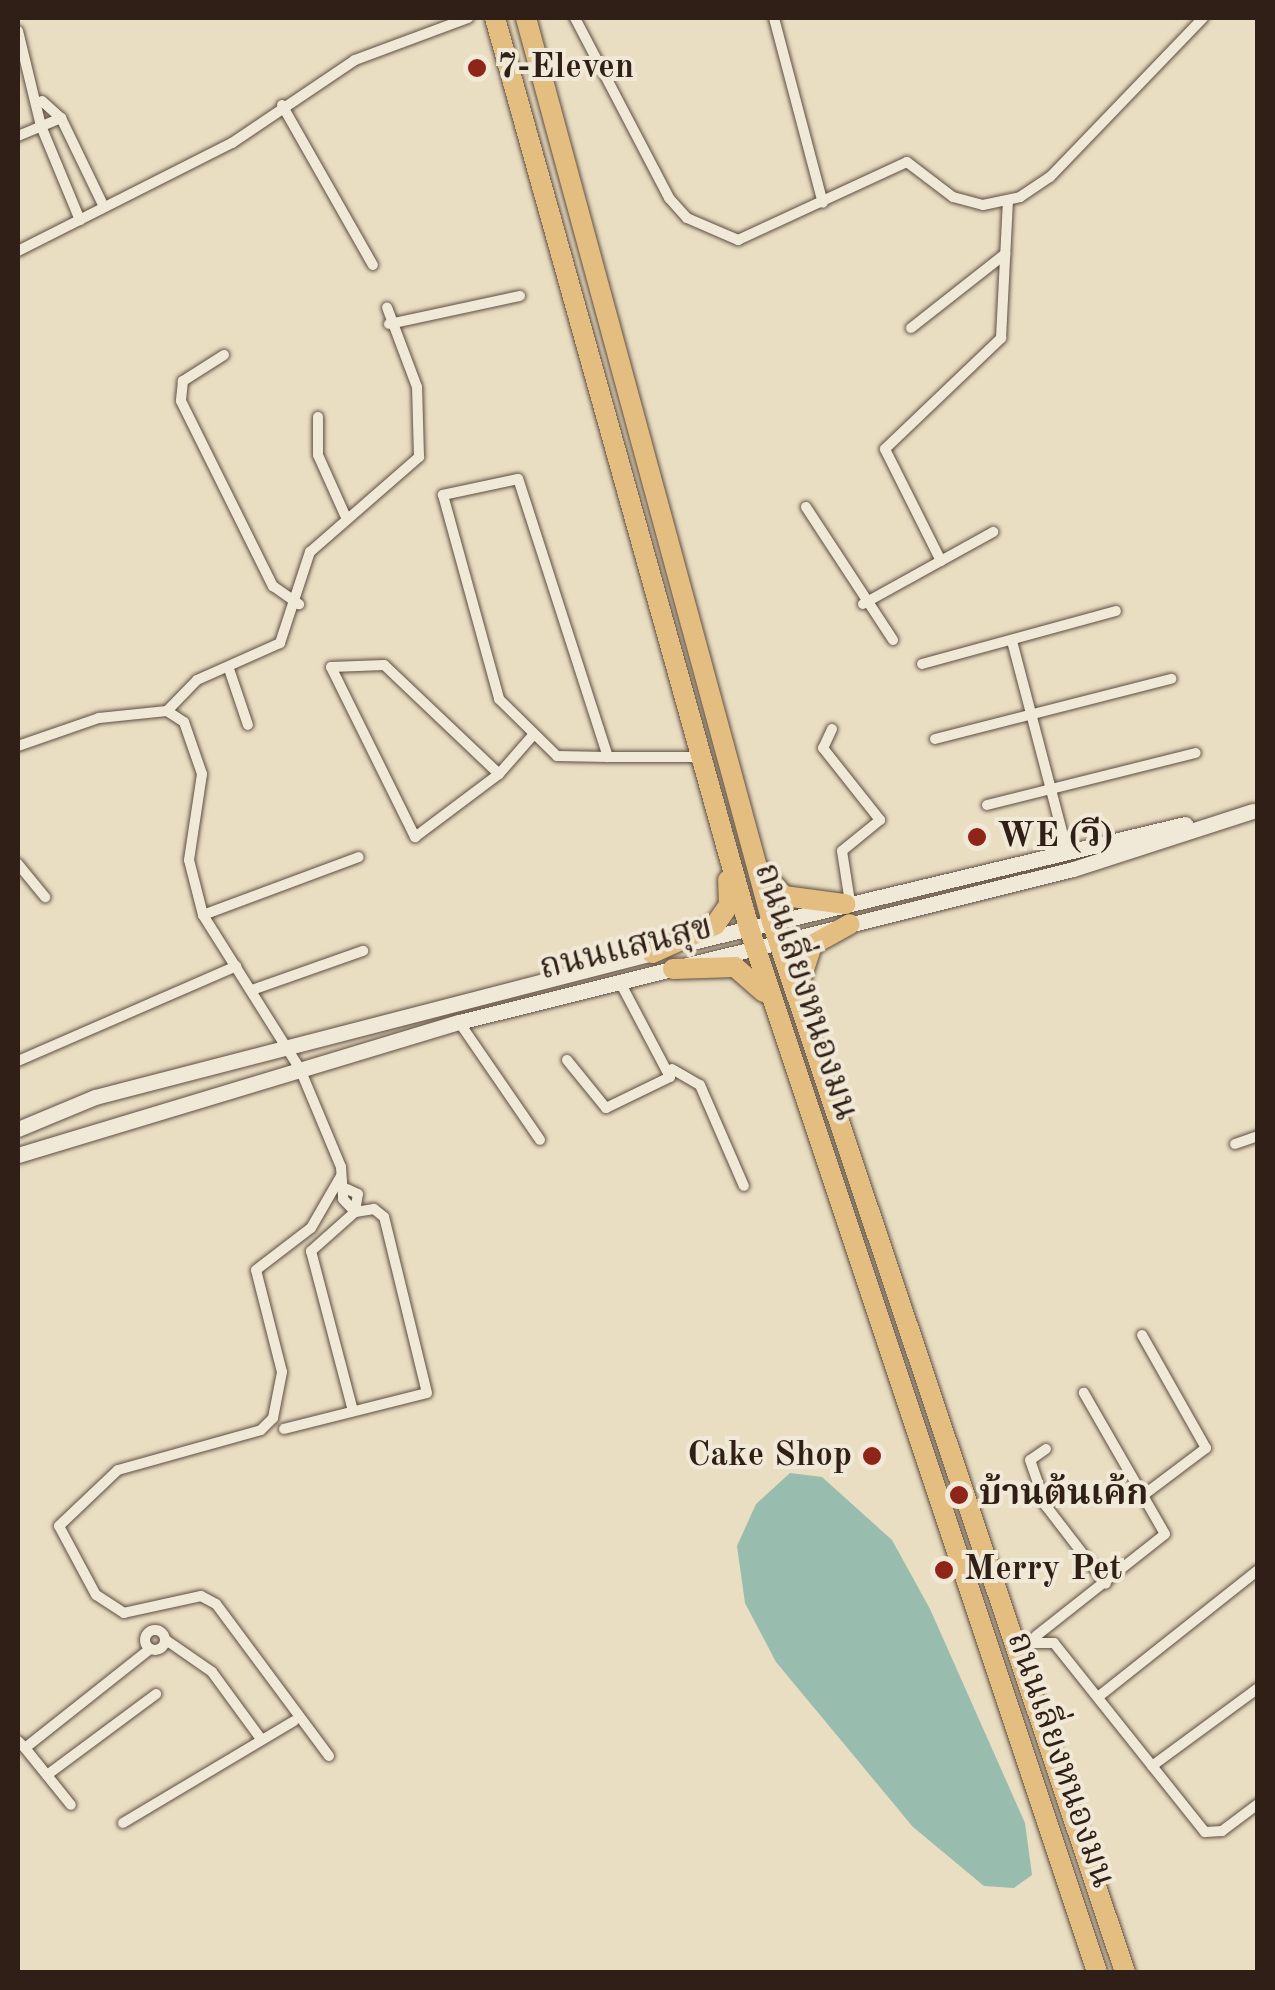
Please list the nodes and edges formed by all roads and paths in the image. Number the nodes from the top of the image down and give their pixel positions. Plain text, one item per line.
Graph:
1 (468, 18) edge
2 (495, 18) edge
3 (526, 18) edge
4 (575, 18) edge
5 (774, 18) edge
6 (1203, 18) edge
7 (18, 31) edge
8 (42, 102) junction
9 (282, 105) junction
10 (61, 118) junction
11 (41, 126) junction
12 (18, 136) edge
13 (1008, 201) junction
14 (823, 203) junction
15 (103, 205) junction
16 (80, 220) junction
17 (590, 248) junction
18 (18, 252) edge
19 (1005, 254) junction
20 (564, 256) junction
21 (373, 265) dead end
22 (520, 296) dead end
23 (387, 307) dead end
24 (390, 324) junction
25 (911, 328) dead end
26 (224, 355) dead end
27 (318, 417) dead end
28 (806, 507) dead end
29 (345, 515) junction
30 (993, 532) dead end
31 (941, 561) junction
32 (299, 604) junction
33 (863, 604) junction
34 (1116, 612) dead end
35 (893, 640) dead end
36 (1012, 642) junction
37 (922, 664) dead end
38 (229, 669) junction
39 (1170, 679) dead end
40 (168, 711) junction
41 (1030, 714) junction
42 (248, 725) dead end
43 (832, 729) dead end
44 (534, 734) junction
45 (935, 739) dead end
46 (18, 746) edge
47 (1196, 753) dead end
48 (608, 756) junction
49 (697, 757) junction
50 (499, 774) junction
51 (1052, 788) junction
52 (986, 805) dead end
53 (1255, 810) edge
54 (746, 838) junction
55 (724, 845) junction
56 (1066, 847) junction
57 (360, 857) dead end
58 (18, 864) edge
59 (45, 897) dead end
60 (848, 910) junction
61 (203, 915) junction
62 (775, 932) junction
63 (752, 938) junction
64 (362, 951) dead end
65 (652, 952) junction
66 (236, 966) junction
67 (673, 968) junction
68 (620, 982) junction
69 (252, 990) junction
70 (797, 998) junction
71 (779, 1020) junction
72 (460, 1022) junction
73 (288, 1047) junction
74 (566, 1060) dead end
75 (18, 1061) edge
76 (672, 1068) junction
77 (300, 1069) junction
78 (18, 1128) edge
79 (1258, 1136) edge
80 (540, 1140) dead end
81 (1235, 1144) dead end
82 (18, 1155) edge
83 (342, 1176) junction
84 (744, 1186) dead end
85 (356, 1212) junction
86 (1142, 1335) dead end
87 (1084, 1392) dead end
88 (353, 1411) junction
89 (284, 1429) dead end
90 (1046, 1449) dead end
91 (1144, 1494) junction
92 (1258, 1570) edge
93 (1106, 1584) junction
94 (149, 1607) junction
95 (154, 1629) junction
96 (166, 1640) junction
97 (1021, 1641) junction
98 (150, 1649) junction
99 (1258, 1688) edge
100 (156, 1694) dead end
101 (1098, 1697) junction
102 (294, 1721) dead end
103 (261, 1739) junction
104 (21, 1745) edge
105 (330, 1756) dead end
106 (1152, 1766) junction
107 (46, 1775) junction
108 (1258, 1804) edge
109 (70, 1805) dead end
110 (123, 1823) dead end
111 (1097, 1972) edge
112 (1125, 1972) edge

1 - 9 street
2 - 20 highway, ถนนเลี่ยงหนองมน
3 - 17 highway, ถนนเลี่ยงหนองมน
4 - 14 street
5 - 14 street
6 - 13 street
7 - 8 street
8 - 10 street
8 - 11 street
9 - 15 street
9 - 21 street
10 - 11 street
10 - 15 street
11 - 12 street
11 - 16 street
13 - 14 street
13 - 19 street
15 - 16 street
16 - 18 street
17 - 20 highway
17 - 54 highway, ถนนเลี่ยงหนองมน
19 - 25 street
19 - 31 street
20 - 49 highway, ถนนเลี่ยงหนองมน
22 - 24 street
23 - 24 street
24 - 29 street
26 - 32 street
27 - 29 street
28 - 33 street
29 - 32 street
30 - 31 street
31 - 33 street
32 - 38 street
33 - 35 street
34 - 36 street
36 - 37 street
36 - 41 street
38 - 40 street
38 - 42 street
39 - 41 street
40 - 46 street
40 - 61 street
41 - 45 street
41 - 51 street
43 - 60 street
44 - 48 street
44 - 48 street
44 - 50 street
47 - 51 street
48 - 49 street
49 - 55 highway, ถนนเลี่ยงหนองมน
50 - 50 street
51 - 52 street
51 - 56 street
53 - 56 main road, ถนนแสนสุข
53 - 60 main road, ถนนแสนสุข
54 - 60 highway
54 - 62 highway, ถนนเลี่ยงหนองมน
55 - 63 highway, ถนนเลี่ยงหนองมน
55 - 65 highway
56 - 60 main road, ถนนแสนสุข
57 - 61 street
58 - 59 street
60 - 62 main road, ถนนแสนสุข
60 - 70 highway
61 - 66 street
62 - 63 main road, ถนนแสนสุข
62 - 70 highway, ถนนเลี่ยงหนองมน
63 - 65 main road, ถนนแสนสุข
63 - 67 main road, ถนนแสนสุข
63 - 71 highway, ถนนเลี่ยงหนองมน
64 - 69 street
65 - 73 main road, ถนนแสนสุข
66 - 69 street
66 - 75 street
67 - 68 main road, ถนนแสนสุข
67 - 71 highway
68 - 72 main road, ถนนแสนสุข
68 - 76 street
69 - 73 street
70 - 97 highway, ถนนเลี่ยงหนองมน
71 - 111 highway, ถนนเลี่ยงหนองมน
72 - 77 main road, ถนนแสนสุข
72 - 80 street
73 - 77 street
73 - 78 main road, ถนนแสนสุข
74 - 76 street
76 - 84 street
77 - 82 main road, ถนนแสนสุข
77 - 83 street
79 - 81 street
83 - 85 street
83 - 94 street
85 - 88 street
85 - 88 street
86 - 91 street
87 - 91 street
88 - 89 street
90 - 93 street
91 - 93 street
92 - 101 street
93 - 97 street
94 - 95 street
94 - 105 street
95 - 96 street
95 - 98 street
96 - 98 street
96 - 103 street
97 - 101 street
97 - 112 highway, ถนนเลี่ยงหนองมน
98 - 104 street
99 - 106 street
100 - 107 street
101 - 106 street
102 - 103 street
103 - 110 street
104 - 107 street
106 - 108 street
107 - 109 street

